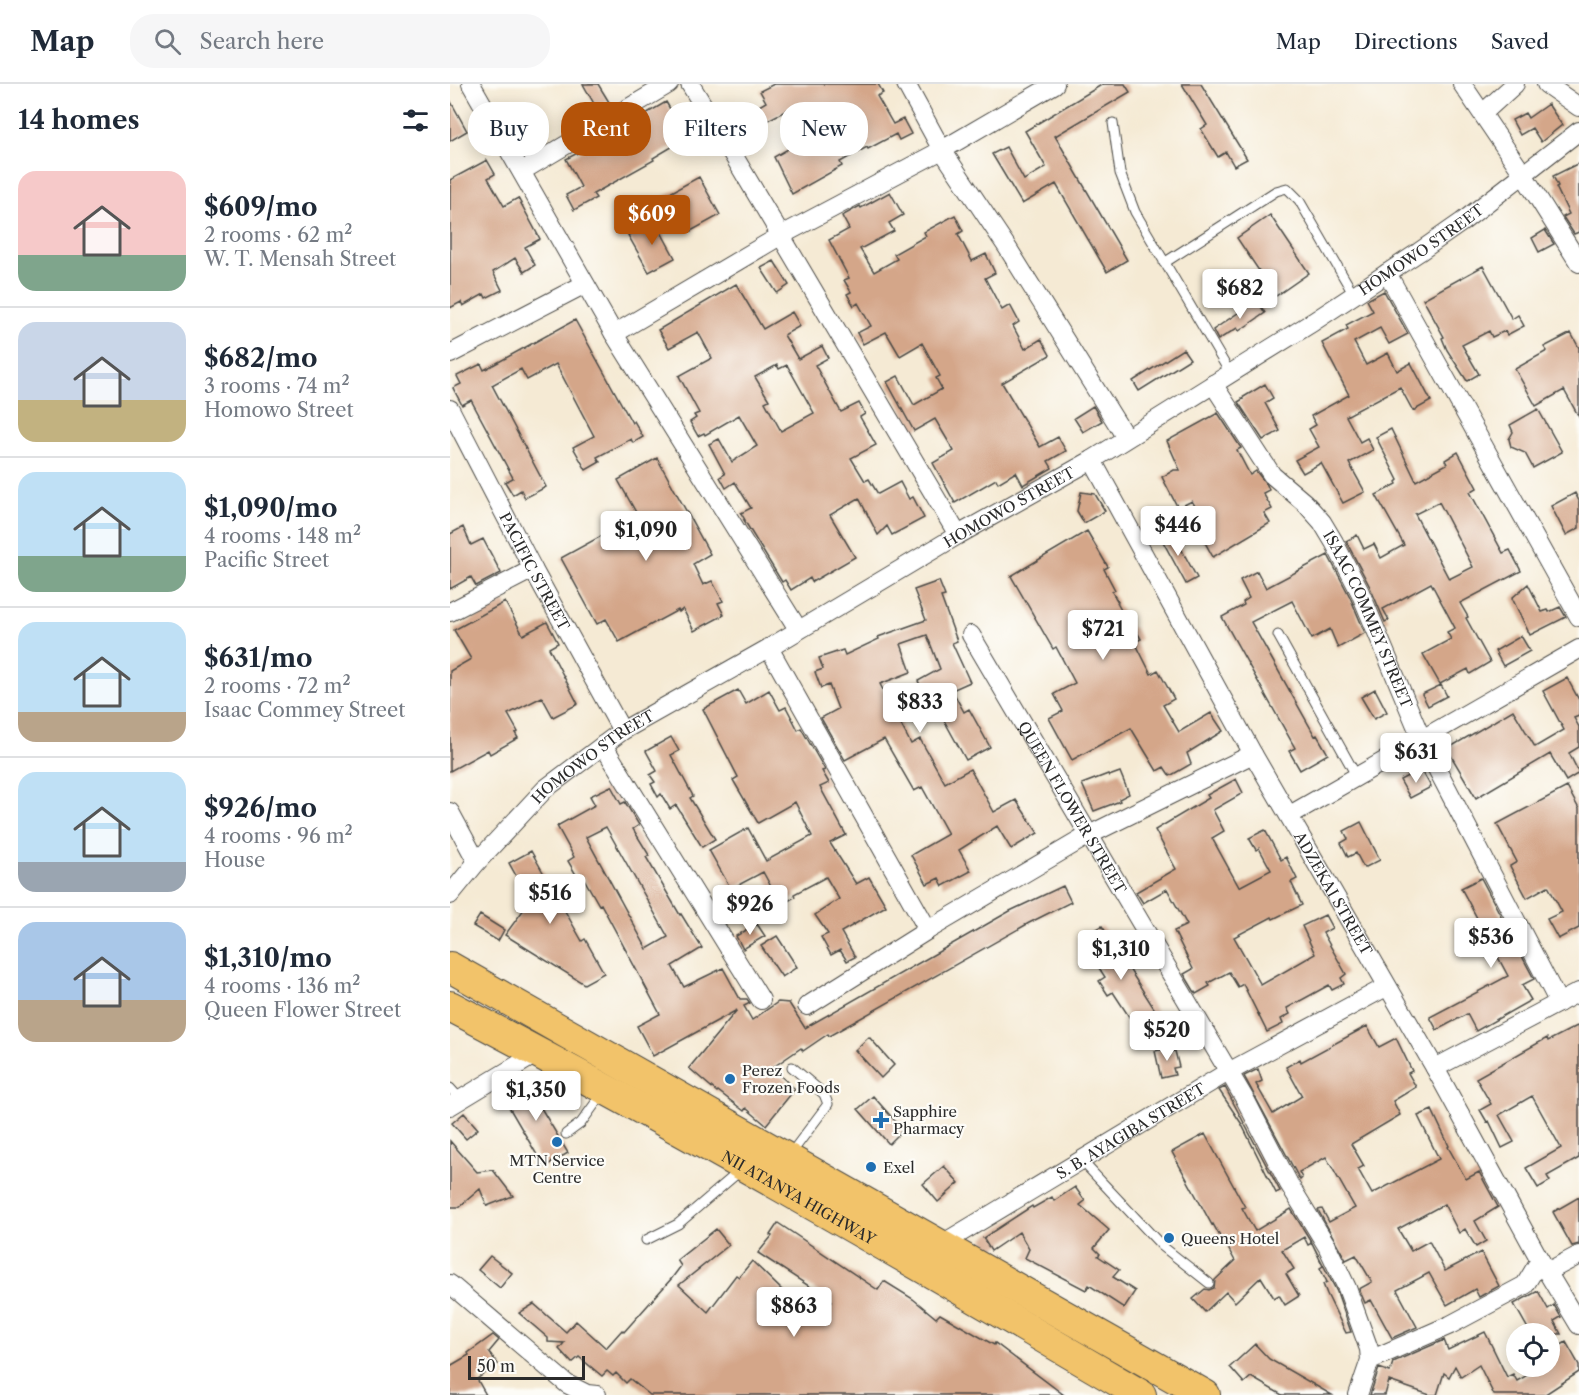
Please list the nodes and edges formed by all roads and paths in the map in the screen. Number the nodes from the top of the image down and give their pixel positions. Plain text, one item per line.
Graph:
1 (471, 84) edge
2 (669, 84) edge
3 (690, 84) edge
4 (906, 84) edge
5 (1055, 84) edge
6 (1462, 84) edge
7 (1515, 84) edge
8 (1546, 84) edge
9 (1579, 106) edge
10 (1483, 113) junction
11 (1113, 123) dead end
12 (1579, 131) edge
13 (942, 150) junction
14 (522, 171) junction
15 (1523, 174) junction
16 (780, 236) junction
17 (1164, 263) junction
18 (1579, 263) edge
19 (1388, 273) junction
20 (585, 284) junction
21 (1354, 295) junction
22 (614, 334) junction
23 (450, 354) edge
24 (1230, 373) junction
25 (1213, 384) junction
26 (450, 410) edge
27 (1126, 438) junction
28 (1092, 460) junction
29 (958, 535) junction
30 (533, 569) junction
31 (450, 612) edge
32 (1579, 618) edge
33 (798, 629) junction
34 (971, 635) dead end
35 (1278, 635) dead end
36 (769, 648) junction
37 (1579, 649) edge
38 (622, 731) junction
39 (1422, 740) junction
40 (603, 745) junction
41 (1253, 754) junction
42 (1357, 777) junction
43 (450, 812) edge
44 (1290, 815) junction
45 (1089, 836) junction
46 (477, 862) junction
47 (450, 894) edge
48 (928, 930) junction
49 (450, 967) edge
50 (1386, 987) junction
51 (1579, 992) edge
52 (760, 1000) dead end
53 (1559, 1003) junction
54 (450, 1006) edge
55 (807, 1006) dead end
56 (539, 1052) junction
57 (792, 1067) dead end
58 (1435, 1068) junction
59 (1230, 1072) junction
60 (606, 1089) junction
61 (454, 1098) edge
62 (566, 1134) dead end
63 (788, 1158) junction
64 (1081, 1160) junction
65 (745, 1167) junction
66 (646, 1240) dead end
67 (942, 1244) junction
68 (1579, 1255) edge
69 (1544, 1266) junction
70 (1209, 1283) dead end
71 (450, 1284) edge
72 (1579, 1325) edge
73 (1370, 1360) junction
74 (597, 1395) edge
75 (1142, 1395) edge
76 (1205, 1395) edge
77 (1359, 1395) edge

1 - 14 street
2 - 14 street
3 - 16 street
4 - 13 street
5 - 13 street
6 - 10 street
7 - 10 street
8 - 9 street
10 - 15 street
11 - 17 lane
12 - 15 street, HOMOWO STREET
13 - 16 street
13 - 27 street
14 - 20 street
15 - 18 street
15 - 19 street, HOMOWO STREET
16 - 22 street
16 - 29 street
17 - 21 lane
17 - 24 lane
19 - 21 street, HOMOWO STREET
19 - 32 street
20 - 22 street
20 - 23 street
21 - 24 street, HOMOWO STREET
22 - 33 street
24 - 25 street, HOMOWO STREET
25 - 27 street, HOMOWO STREET
25 - 39 street, ISAAC COMMEY STREET
26 - 30 street, PACIFIC STREET
27 - 28 street, HOMOWO STREET
28 - 29 street, HOMOWO STREET
28 - 41 street, ADZEKAI STREET
29 - 33 street, HOMOWO STREET
30 - 31 street
30 - 38 street, PACIFIC STREET
33 - 36 street, HOMOWO STREET
34 - 45 street, QUEEN FLOWER STREET
35 - 42 lane
36 - 38 street, HOMOWO STREET
36 - 48 street
37 - 39 street
38 - 40 street, HOMOWO STREET
39 - 42 street
39 - 53 street, ISAAC COMMEY STREET
40 - 46 street, HOMOWO STREET
40 - 52 street
41 - 44 street, ADZEKAI STREET
41 - 45 street
42 - 44 street
43 - 46 street
44 - 50 street, ADZEKAI STREET
45 - 48 street
45 - 59 street, QUEEN FLOWER STREET
46 - 47 street, HOMOWO STREET
48 - 55 street
49 - 63 main road
50 - 58 street, ADZEKAI STREET
50 - 59 street, S. B. AYAGIBA STREET
51 - 53 street
53 - 58 street
54 - 56 main road, NII ATANYA HIGHWAY
56 - 60 main road, NII ATANYA HIGHWAY
56 - 61 street
57 - 63 lane
58 - 69 street, ADZEKAI STREET
59 - 64 street, S. B. AYAGIBA STREET
59 - 73 street, QUEEN FLOWER STREET
60 - 62 lane
60 - 65 main road, NII ATANYA HIGHWAY
63 - 67 main road
64 - 67 street, S. B. AYAGIBA STREET
64 - 70 lane
65 - 66 lane
65 - 75 main road, NII ATANYA HIGHWAY
67 - 76 main road
68 - 69 street
69 - 72 street, ADZEKAI STREET
69 - 73 street
71 - 74 street
73 - 77 street

